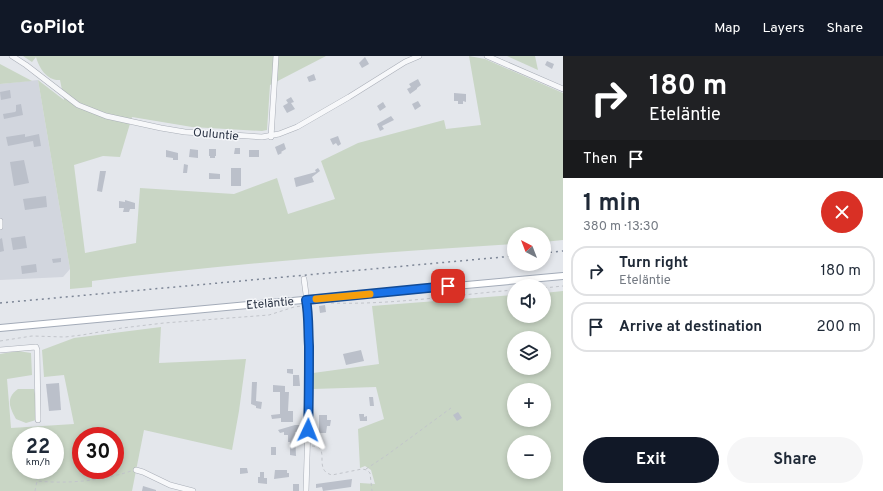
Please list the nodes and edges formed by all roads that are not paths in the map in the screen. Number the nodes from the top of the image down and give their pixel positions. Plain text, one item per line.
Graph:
1 (12, 56) edge
2 (276, 56) edge
3 (418, 56) edge
4 (487, 56) edge
5 (563, 89) edge
6 (270, 137) junction
7 (0, 221) edge
8 (0, 227) edge
9 (563, 276) edge
10 (304, 279) dead end
11 (307, 303) junction
12 (0, 328) edge
13 (0, 350) edge
14 (38, 420) road end
15 (136, 470) road end
16 (193, 491) edge
17 (306, 491) edge

1 - 6 street, Ouluntie
2 - 6 street
3 - 6 street, Ouluntie
4 - 5 street
7 - 8 street
9 - 11 main road, Eteläntie
10 - 11 street
11 - 12 main road, Eteläntie
11 - 17 street
13 - 14 street
15 - 16 street

